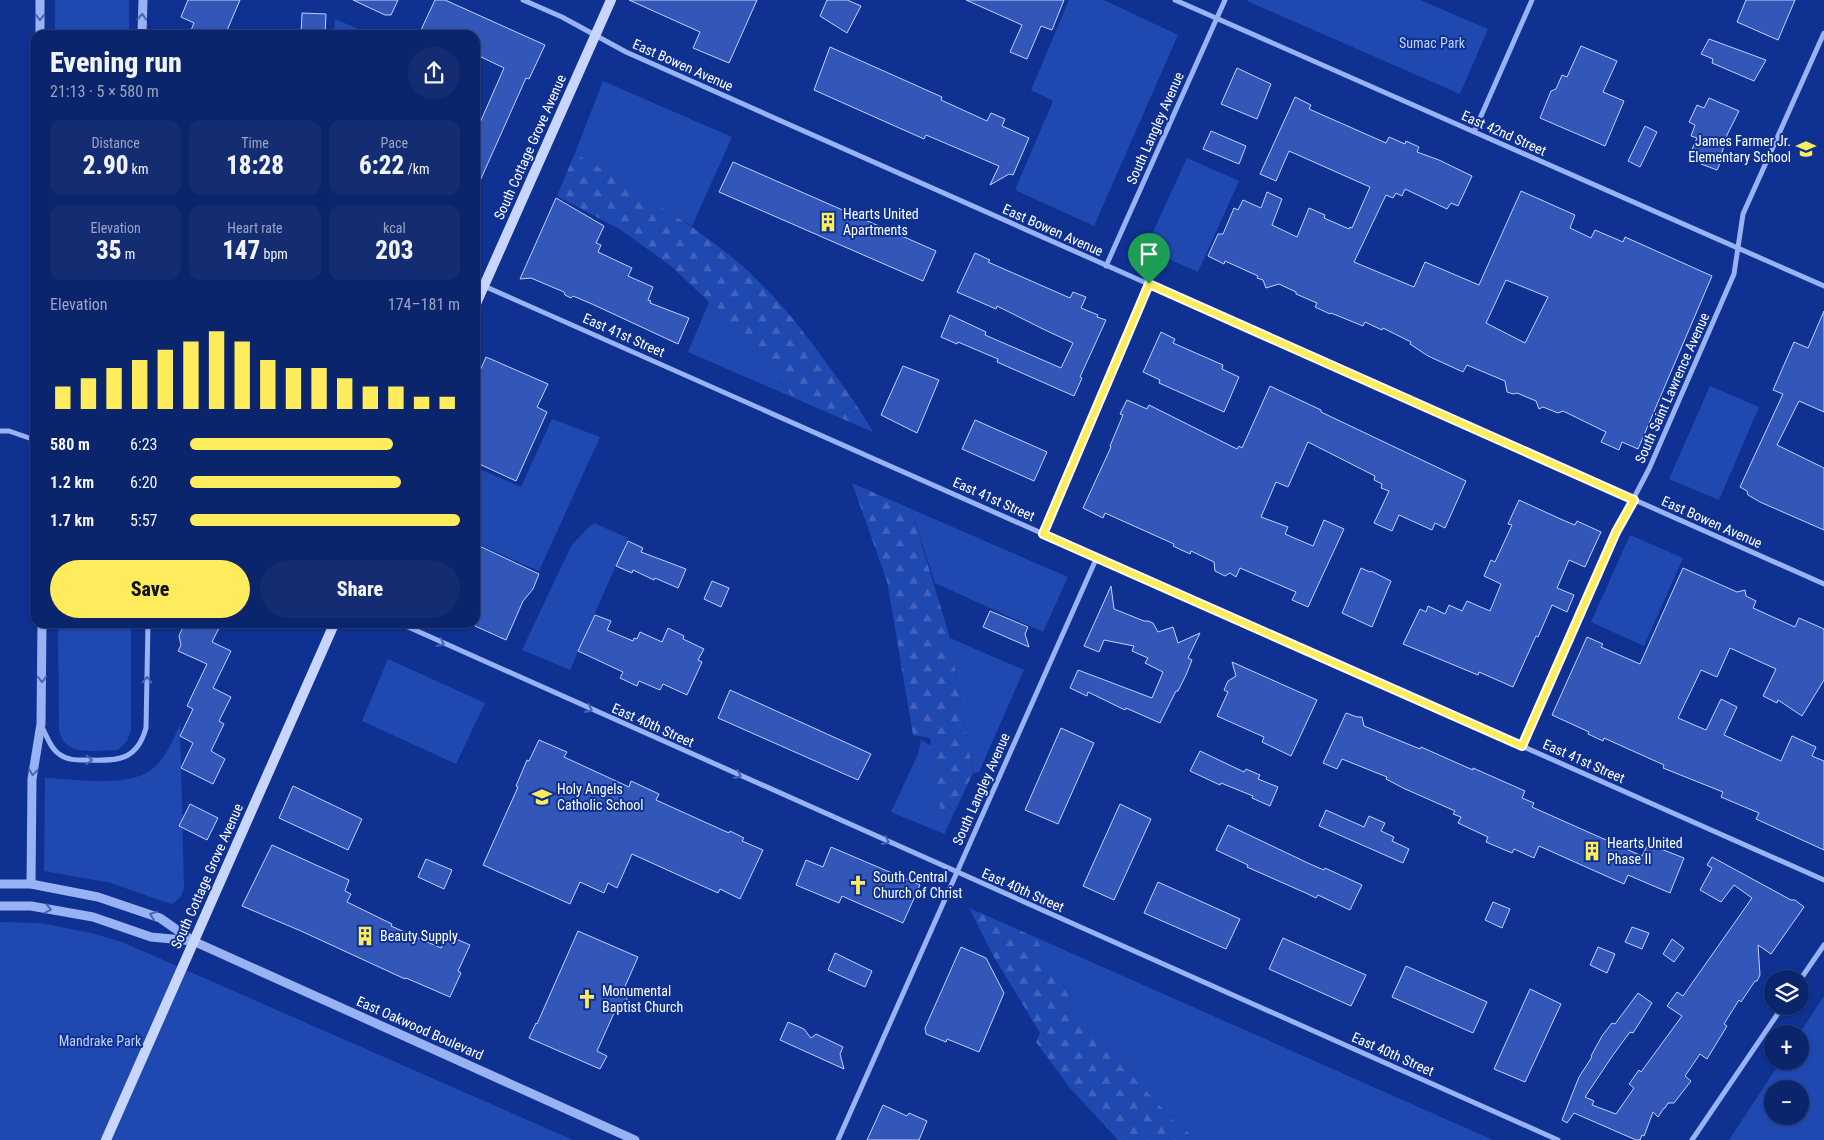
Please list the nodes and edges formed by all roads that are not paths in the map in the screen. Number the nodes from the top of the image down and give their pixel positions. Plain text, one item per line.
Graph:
1 (40, 0) edge
2 (143, 0) edge
3 (523, 0) edge
4 (610, 0) edge
5 (1175, 0) edge
6 (1225, 0) edge
7 (1532, 0) edge
8 (1217, 18) junction
9 (40, 30) edge
10 (142, 30) edge
11 (1824, 33) edge
12 (595, 35) junction
13 (1474, 132) junction
14 (1737, 248) junction
15 (1106, 266) junction
16 (1149, 284) junction
17 (484, 286) junction
18 (1824, 286) edge
19 (480, 295) edge
20 (0, 432) edge
21 (30, 438) edge
22 (1634, 500) junction
23 (1043, 534) junction
24 (1097, 557) junction
25 (1824, 584) edge
26 (42, 628) edge
27 (148, 628) edge
28 (331, 628) edge
29 (410, 628) edge
30 (41, 724) junction
31 (1522, 746) junction
32 (957, 872) junction
33 (1824, 880) edge
34 (0, 884) edge
35 (31, 884) junction
36 (0, 906) edge
37 (193, 941) junction
38 (1824, 945) edge
39 (1807, 970) edge
40 (1776, 1015) edge
41 (106, 1140) edge
42 (635, 1140) edge
43 (838, 1140) edge
44 (1558, 1140) edge
45 (1692, 1140) edge

1 -> 9 street
10 -> 2 street
3 - 12 street, East Bowen Avenue
4 - 12 main road, South Cottage Grove Avenue
5 - 8 street, East 42nd Street
6 - 8 street, South Langley Avenue
7 - 13 street
8 - 13 street, East 42nd Street
8 - 15 street, South Langley Avenue
11 - 14 street, South Saint Lawrence Avenue
12 - 15 street, East Bowen Avenue
12 - 17 main road, South Cottage Grove Avenue
13 - 14 street, East 42nd Street
14 - 18 street, East 42nd Street
14 - 22 street, South Saint Lawrence Avenue
15 - 16 street, East Bowen Avenue
16 - 22 street, East Bowen Avenue
16 - 23 street
17 - 19 main road, South Cottage Grove Avenue
17 - 23 street, East 41st Street
20 - 21 street
22 - 25 street, East Bowen Avenue
22 - 31 street, South Saint Lawrence Avenue
23 - 24 street, East 41st Street
24 - 31 street, East 41st Street
24 - 32 street, South Langley Avenue
26 -> 30 street
30 -> 27 street
28 - 37 main road, South Cottage Grove Avenue
29 -> 32 street, East 40th Street
30 -> 35 street
31 - 33 street, East 41st Street
32 - 43 street, South Langley Avenue
32 - 44 street, East 40th Street
34 - 35 street, East Oakwood Boulevard
37 -> 35 street, East Oakwood Boulevard
36 -> 37 street, East Oakwood Boulevard
37 - 41 main road, South Cottage Grove Avenue
37 - 42 street, East Oakwood Boulevard
38 - 39 street
40 - 45 street

